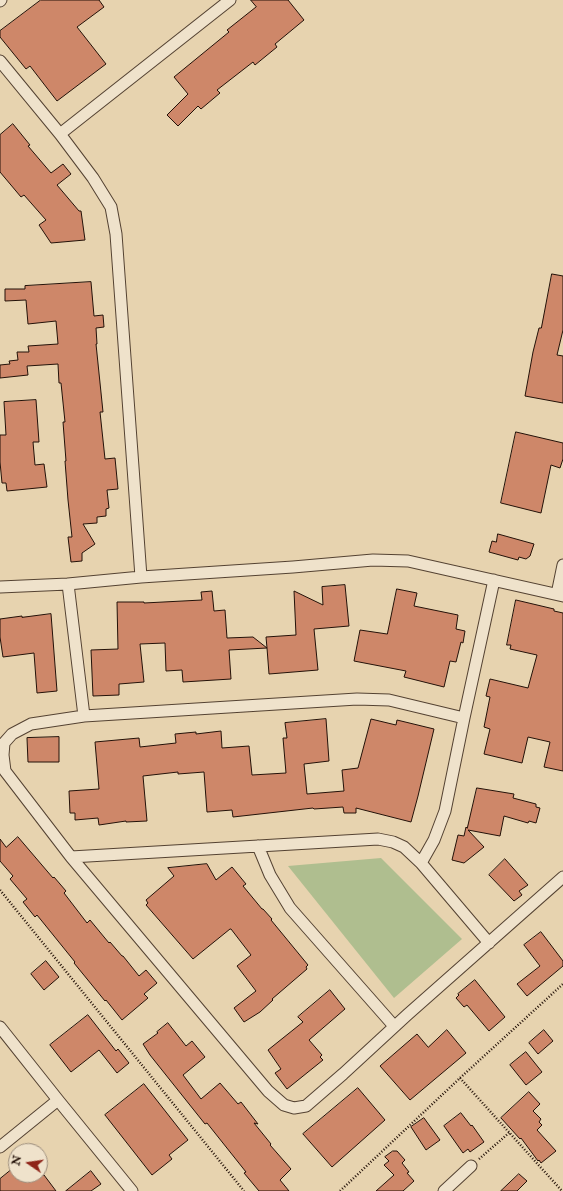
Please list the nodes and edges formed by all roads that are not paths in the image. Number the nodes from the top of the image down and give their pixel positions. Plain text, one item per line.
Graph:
1 (230, 0) edge
2 (0, 61) edge
3 (60, 134) junction
4 (563, 565) edge
5 (141, 577) junction
6 (494, 580) junction
7 (68, 584) junction
8 (0, 587) edge
9 (560, 595) edge
10 (84, 716) junction
11 (464, 718) junction
12 (258, 846) junction
13 (71, 857) junction
14 (421, 863) junction
15 (563, 877) edge
16 (488, 943) junction
17 (394, 1026) junction
18 (0, 1027) edge
19 (58, 1100) junction
20 (0, 1147) edge
21 (471, 1166) road end
22 (132, 1191) edge
23 (444, 1191) edge

1 - 3 street
2 - 3 street
3 - 5 street
4 - 9 street
5 - 6 street
5 - 7 street
6 - 9 street
6 - 11 street
7 - 8 street
7 - 10 street
10 - 11 street
10 - 13 street
11 - 14 street
12 - 13 street
12 - 14 street
12 - 17 street
13 - 17 street
14 - 16 street
15 - 16 street
16 - 17 street
18 - 19 street
19 - 20 street
19 - 22 street
21 - 23 street

